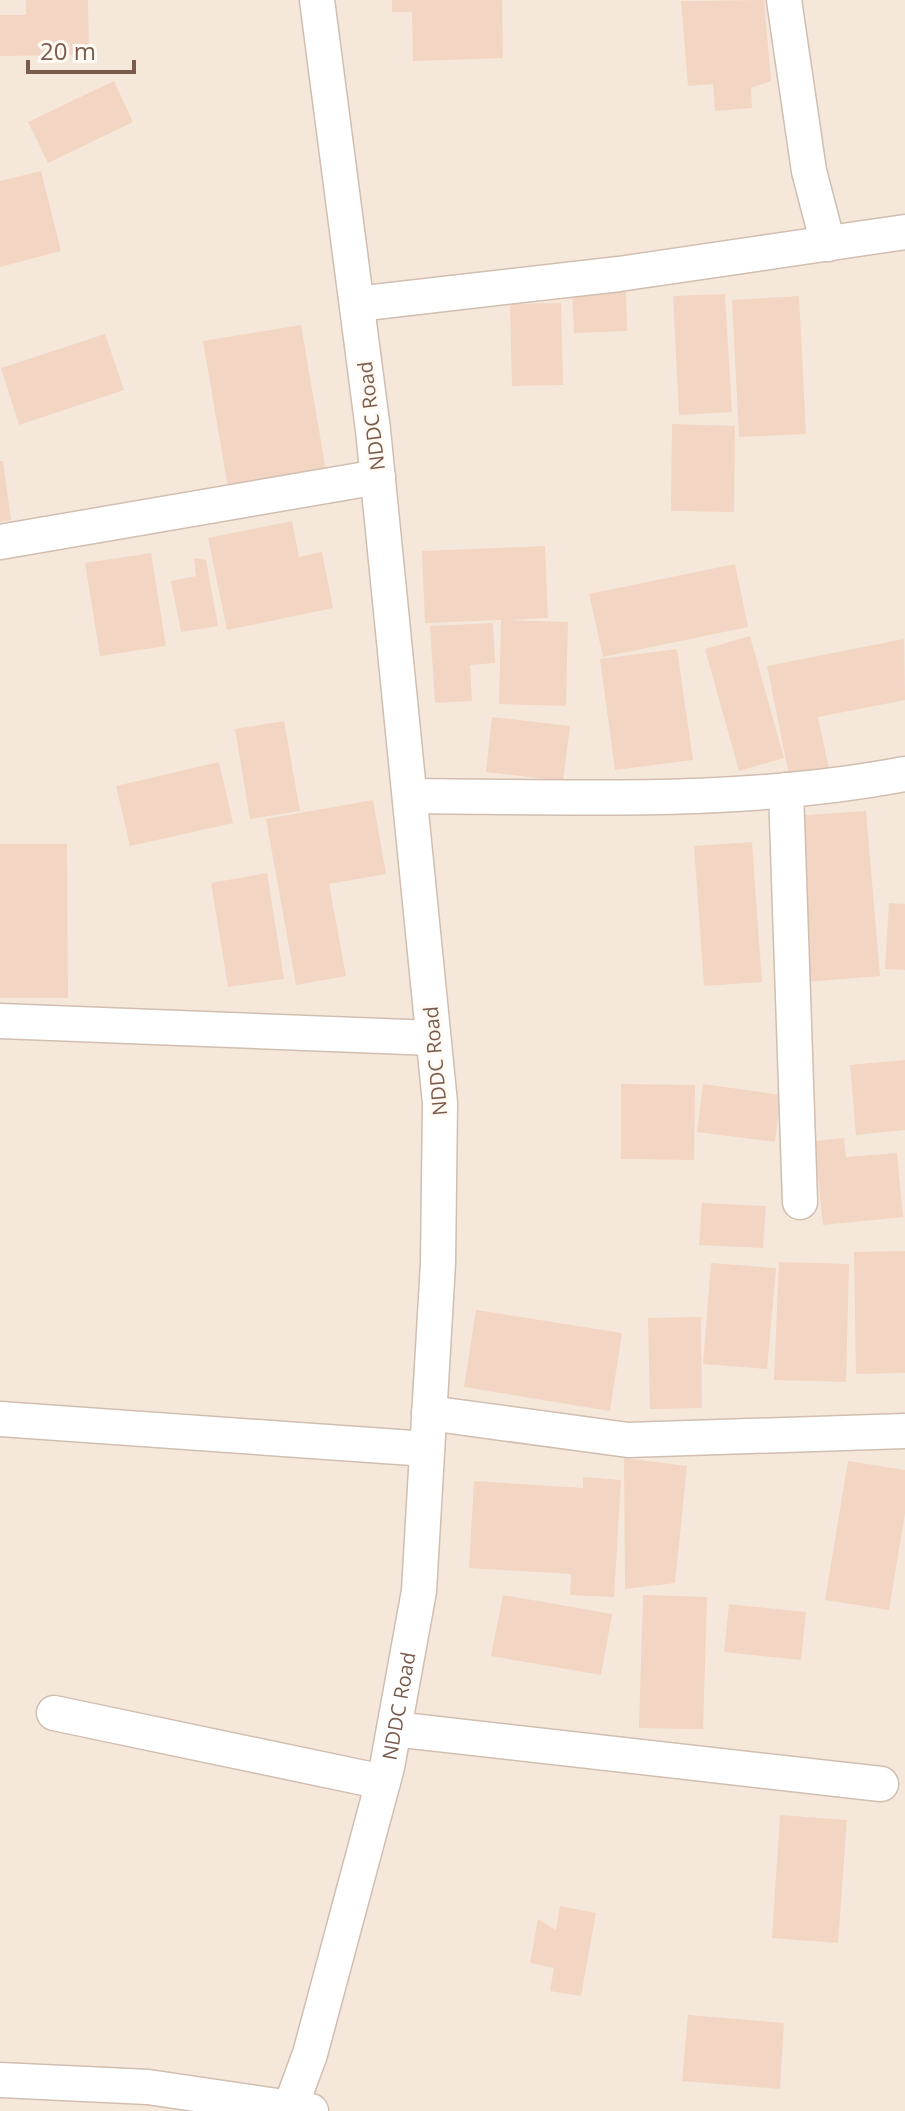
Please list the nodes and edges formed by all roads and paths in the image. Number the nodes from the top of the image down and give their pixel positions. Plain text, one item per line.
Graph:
1 (317, 0) edge
2 (784, 0) edge
3 (905, 232) edge
4 (828, 244) junction
5 (357, 304) junction
6 (378, 477) junction
7 (0, 542) edge
8 (905, 774) edge
9 (786, 790) junction
10 (410, 796) junction
11 (0, 1021) edge
12 (433, 1038) junction
13 (800, 1202) dead end
14 (429, 1413) junction
15 (0, 1419) edge
16 (905, 1431) edge
17 (427, 1449) junction
18 (54, 1713) dead end
19 (394, 1729) junction
20 (383, 1782) junction
21 (881, 1784) dead end
22 (0, 2080) edge
23 (297, 2110) edge

1 - 5 street, NDDC Road
2 - 4 street
3 - 4 street
4 - 5 street
5 - 6 street, NDDC Road
6 - 7 street
6 - 10 street, NDDC Road
8 - 9 street
9 - 10 street
9 - 13 street
10 - 12 street, NDDC Road
11 - 12 street
12 - 14 street, NDDC Road
14 - 16 street
14 - 17 street, NDDC Road
15 - 17 street
17 - 19 street, NDDC Road
18 - 20 street
19 - 20 street, NDDC Road
19 - 21 street
20 - 23 street, NDDC Road
22 - 23 street

